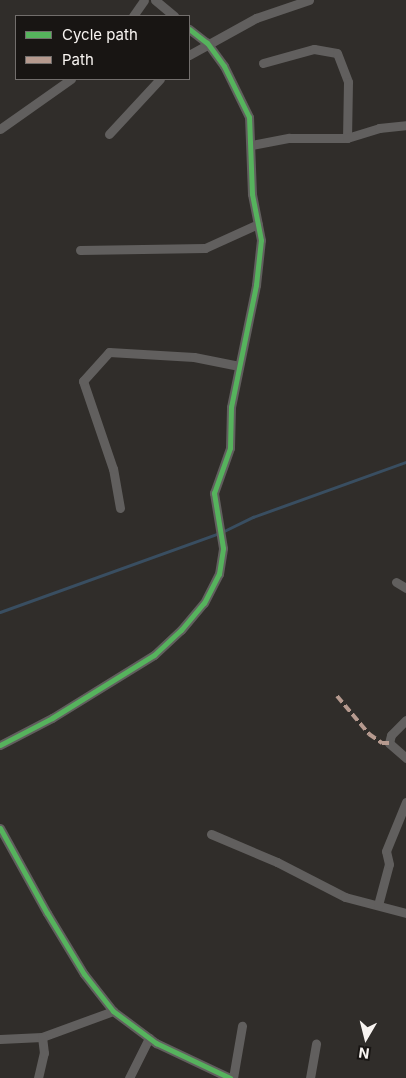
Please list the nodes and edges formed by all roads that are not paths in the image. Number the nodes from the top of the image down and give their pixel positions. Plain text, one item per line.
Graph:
1 (144, 0) edge
2 (154, 0) edge
3 (309, 0) edge
4 (134, 15) edge
5 (173, 15) edge
6 (190, 30) edge
7 (206, 43) junction
8 (190, 54) edge
9 (263, 63) dead end
10 (70, 80) edge
11 (159, 80) edge
12 (406, 125) edge
13 (0, 129) edge
14 (109, 134) dead end
15 (347, 138) junction
16 (252, 145) junction
17 (258, 224) junction
18 (80, 250) dead end
19 (238, 366) junction
20 (120, 508) dead end
21 (396, 582) dead end
22 (406, 588) edge
23 (406, 720) edge
24 (0, 745) edge
25 (406, 758) edge
26 (406, 802) edge
27 (0, 828) edge
28 (211, 834) dead end
29 (378, 905) junction
30 (406, 913) edge
31 (113, 1011) junction
32 (242, 1026) dead end
33 (42, 1037) junction
34 (149, 1038) junction
35 (0, 1039) edge
36 (316, 1044) dead end
37 (38, 1078) edge
38 (129, 1078) edge
39 (232, 1078) edge
40 (310, 1078) edge

1 - 4 street
2 - 5 street
3 - 7 street
6 - 7 street
7 - 8 street
7 - 16 street
9 - 15 street
10 - 13 street
11 - 14 street
12 - 15 street
15 - 16 street
16 - 17 street
17 - 18 street
17 - 19 street
19 - 20 street
19 - 24 street
21 - 22 street
23 - 25 street
26 - 29 street
27 - 31 street
28 - 29 street
29 - 30 street
31 - 33 street
31 - 34 street
32 - 39 street
33 - 35 street
33 - 37 street
34 - 38 street
34 - 39 street
36 - 40 street

